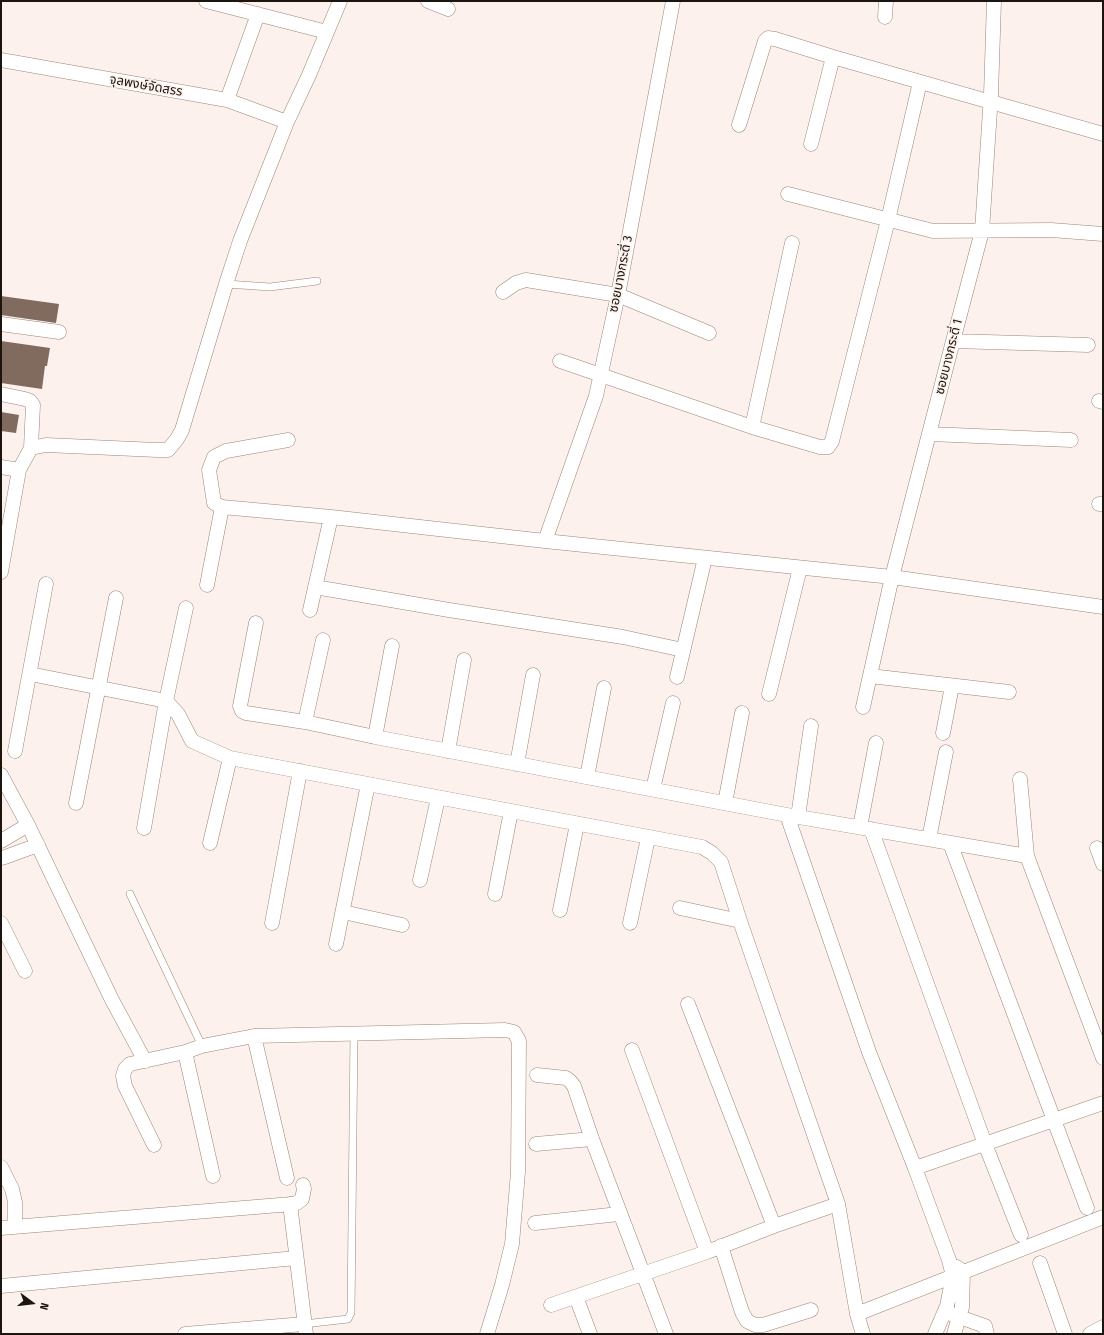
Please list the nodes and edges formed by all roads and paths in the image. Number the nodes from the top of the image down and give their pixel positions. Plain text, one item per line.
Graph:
1 (206, 1) edge
2 (340, 1) edge
3 (428, 1) edge
4 (673, 1) edge
5 (886, 1) edge
6 (994, 1) edge
7 (448, 10) dead end
8 (258, 14) junction
9 (885, 17) dead end
10 (327, 32) junction
11 (832, 57) junction
12 (1, 60) edge
13 (920, 82) junction
14 (227, 100) junction
15 (991, 102) junction
16 (287, 122) junction
17 (739, 124) dead end
18 (1103, 134) edge
19 (811, 144) dead end
20 (788, 194) dead end
21 (888, 220) junction
22 (982, 231) junction
23 (1103, 234) edge
24 (792, 243) dead end
25 (317, 281) dead end
26 (226, 284) junction
27 (503, 292) dead end
28 (618, 295) junction
29 (1, 324) edge
30 (59, 332) dead end
31 (709, 334) dead end
32 (953, 341) junction
33 (1088, 345) dead end
34 (560, 361) dead end
35 (601, 376) junction
36 (1, 394) edge
37 (752, 427) junction
38 (930, 434) junction
39 (288, 440) dead end
40 (1071, 440) dead end
41 (31, 448) junction
42 (1, 467) edge
43 (20, 470) junction
44 (222, 507) junction
45 (331, 517) junction
46 (545, 541) junction
47 (4, 542) edge
48 (705, 558) junction
49 (800, 568) junction
50 (1, 572) edge
51 (892, 577) junction
52 (46, 584) dead end
53 (207, 585) dead end
54 (315, 587) junction
55 (116, 598) dead end
56 (1103, 607) edge
57 (186, 608) dead end
58 (310, 610) dead end
59 (256, 623) dead end
60 (323, 640) dead end
61 (392, 646) dead end
62 (683, 650) junction
63 (464, 660) dead end
64 (30, 674) junction
65 (534, 675) dead end
66 (677, 676) dead end
67 (870, 676) junction
68 (952, 686) junction
69 (98, 688) junction
70 (604, 688) dead end
71 (1010, 692) dead end
72 (769, 694) dead end
73 (166, 701) junction
74 (673, 703) dead end
75 (863, 707) dead end
76 (742, 713) dead end
77 (305, 722) junction
78 (811, 726) dead end
79 (943, 732) dead end
80 (375, 737) junction
81 (876, 743) dead end
82 (15, 751) dead end
83 (448, 751) junction
84 (946, 752) dead end
85 (230, 758) junction
86 (516, 764) junction
87 (300, 771) junction
88 (1, 775) edge
89 (587, 777) junction
90 (1020, 779) dead end
91 (368, 784) junction
92 (653, 789) junction
93 (438, 798) junction
94 (76, 803) dead end
95 (725, 803) junction
96 (510, 812) junction
97 (792, 816) junction
98 (577, 824) junction
99 (28, 825) junction
100 (144, 828) dead end
101 (866, 828) junction
102 (648, 838) junction
103 (929, 839) junction
104 (1, 841) edge
105 (950, 843) junction
106 (38, 844) junction
107 (210, 844) dead end
108 (1097, 848) dead end
109 (1027, 856) junction
110 (1, 858) edge
111 (1103, 864) edge
112 (420, 880) dead end
113 (130, 894) dead end
114 (495, 894) dead end
115 (680, 908) dead end
116 (560, 910) dead end
117 (343, 912) junction
118 (740, 921) junction
119 (1, 923) edge
120 (272, 923) dead end
121 (630, 923) dead end
122 (402, 926) dead end
123 (336, 944) dead end
124 (25, 971) dead end
125 (688, 1004) dead end
126 (354, 1033) junction
127 (254, 1036) junction
128 (202, 1046) junction
129 (632, 1050) dead end
130 (185, 1052) junction
131 (1103, 1058) edge
132 (145, 1061) junction
133 (537, 1075) dead end
134 (1103, 1103) edge
135 (1054, 1120) junction
136 (592, 1140) junction
137 (154, 1144) dead end
138 (536, 1144) dead end
139 (985, 1144) junction
140 (1, 1167) edge
141 (915, 1168) junction
142 (213, 1176) dead end
143 (287, 1178) dead end
144 (303, 1185) dead end
145 (290, 1204) junction
146 (838, 1204) junction
147 (1087, 1208) dead end
148 (620, 1214) junction
149 (1103, 1217) edge
150 (535, 1223) dead end
151 (774, 1226) junction
152 (15, 1227) junction
153 (1, 1228) edge
154 (1021, 1235) dead end
155 (721, 1246) junction
156 (707, 1252) junction
157 (296, 1258) junction
158 (1040, 1263) dead end
159 (643, 1273) junction
160 (958, 1274) junction
161 (1, 1286) edge
162 (576, 1297) junction
163 (550, 1305) dead end
164 (811, 1310) dead end
165 (944, 1312) junction
166 (857, 1314) junction
167 (960, 1316) junction
168 (1103, 1327) edge
169 (305, 1329) edge
170 (185, 1334) edge
171 (487, 1334) edge
172 (590, 1334) edge
173 (666, 1334) edge
174 (863, 1334) edge
175 (935, 1334) edge
176 (954, 1334) edge
177 (987, 1334) edge
178 (1065, 1334) edge
179 (1090, 1334) edge

1 - 8 street
2 - 10 street
3 - 7 street
4 - 28 street, ซอยบางกระดี่ 3
5 - 9 street
6 - 15 street, ซอยบางกระดี่ 1
8 - 10 street
8 - 14 street
10 - 16 street
11 - 13 street
11 - 17 street
11 - 19 street
12 - 14 street, จุลพงษ์จัดสรร
13 - 15 street
13 - 21 street
14 - 16 street, จุลพงษ์จัดสรร
15 - 18 street
15 - 22 street, ซอยบางกระดี่ 1
16 - 26 street
20 - 21 street
21 - 22 street
21 - 37 street
22 - 23 street
22 - 32 street, ซอยบางกระดี่ 1
24 - 37 street
25 - 26 lane
26 - 41 street
27 - 28 street
28 - 31 street
28 - 35 street, ซอยบางกระดี่ 3
29 - 30 street
32 - 33 street
32 - 38 street, ซอยบางกระดี่ 1
34 - 35 street
35 - 37 street
35 - 46 street, ซอยบางกระดี่ 3
36 - 41 street
38 - 40 street
38 - 51 street, ซอยบางกระดี่ 1
39 - 44 street
41 - 43 street
42 - 43 street
43 - 47 street
44 - 45 street
44 - 53 street
45 - 46 street
45 - 54 street
46 - 48 street
47 - 50 street
48 - 49 street
48 - 62 street
49 - 51 street
49 - 72 street
51 - 56 street
51 - 67 street, ซอยบางกระดี่ 1
52 - 64 street
54 - 58 street
54 - 62 street
55 - 69 street
57 - 73 street
59 - 77 street
60 - 77 street
61 - 80 street
62 - 66 street
63 - 83 street
64 - 69 street
64 - 82 street
65 - 86 street
67 - 68 street
67 - 75 street, ซอยบางกระดี่ 1
68 - 71 street
68 - 79 street
69 - 73 street
69 - 94 street
70 - 89 street
73 - 85 street
73 - 100 street
74 - 92 street
76 - 95 street
77 - 80 street
78 - 97 street
80 - 83 street
81 - 101 street
83 - 86 street
84 - 103 street
85 - 87 street
85 - 107 street
86 - 89 street
87 - 91 street
87 - 120 street
88 - 99 street
89 - 92 street
90 - 109 street
91 - 93 street
91 - 117 street
92 - 95 street
93 - 96 street
93 - 112 street
95 - 97 street
96 - 98 street
96 - 114 street
97 - 101 street
97 - 141 street
98 - 102 street
98 - 116 street
99 - 104 street
99 - 106 street
101 - 103 street
101 - 139 street
102 - 118 street
102 - 121 street
103 - 105 street
105 - 109 street
105 - 135 street
106 - 110 street
106 - 132 street
108 - 111 street
109 - 131 street
113 - 128 lane
115 - 118 street
117 - 122 street
117 - 123 street
118 - 146 street
119 - 124 street
125 - 151 street
126 - 127 street
126 - 169 lane
126 - 171 street
127 - 128 street
127 - 143 street
128 - 130 street
129 - 156 street
130 - 132 street
130 - 142 street
132 - 137 street
133 - 136 street
134 - 135 street
135 - 139 street
135 - 147 street
136 - 138 street
136 - 148 street
139 - 141 street
139 - 154 street
140 - 152 street
141 - 160 street
144 - 145 street
145 - 152 street
145 - 157 street
146 - 151 street
146 - 166 street
148 - 150 street
148 - 159 street
149 - 160 street
151 - 155 street
152 - 153 street
155 - 156 street
155 - 164 street
156 - 159 street
157 - 161 street
157 - 169 street
158 - 178 street
159 - 162 street
159 - 173 street
160 - 165 street
160 - 166 street
160 - 167 street
162 - 163 street
162 - 172 street
165 - 167 street
165 - 175 street
166 - 174 street
167 - 176 street
167 - 177 street
168 - 179 street
169 - 170 street

